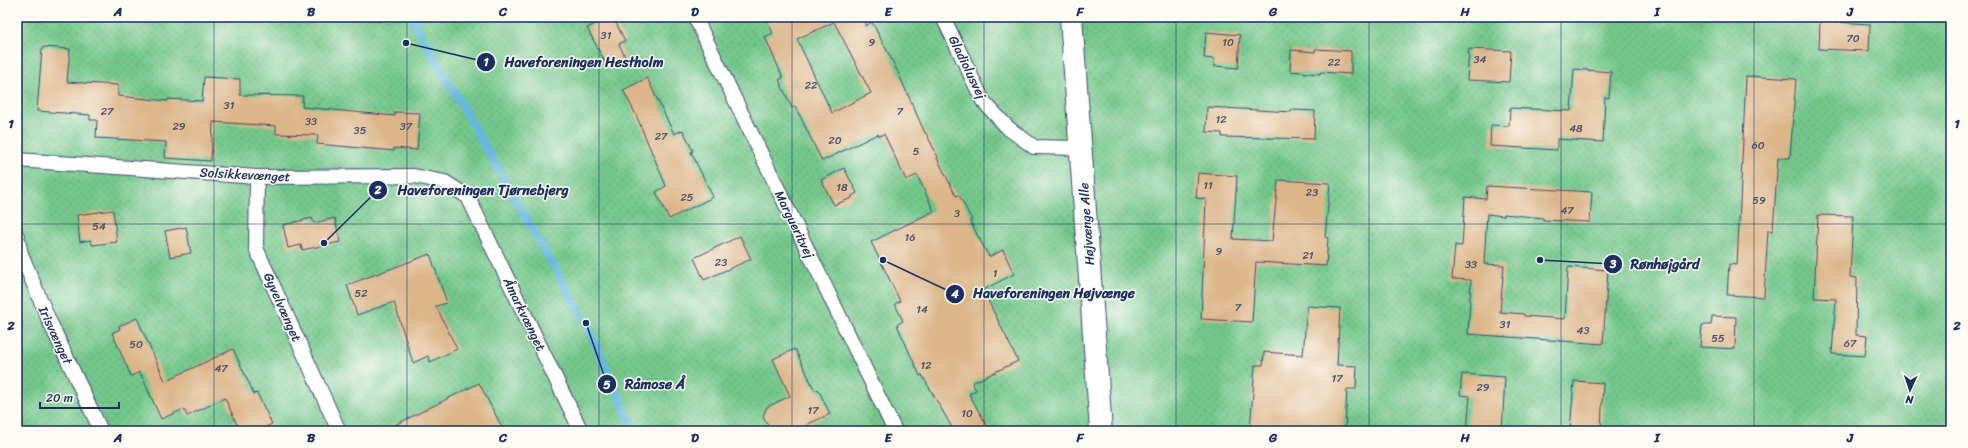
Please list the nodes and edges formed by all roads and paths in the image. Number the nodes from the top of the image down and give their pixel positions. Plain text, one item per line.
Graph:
1 (695, 17) edge
2 (943, 17) edge
3 (1071, 17) edge
4 (1080, 148) junction
5 (17, 160) edge
6 (257, 177) junction
7 (468, 197) joint
8 (17, 236) edge
9 (101, 431) edge
10 (339, 431) edge
11 (581, 431) edge
12 (895, 431) edge
13 (1101, 431) edge

1 - 12 lane, Margueritvej
2 - 4 lane, Gladiolusvej
3 - 4 street, Højvænge Alle
4 - 13 street, Højvænge Alle
5 - 6 lane, Solsikkevænget
6 - 7 lane, Solsikkevænget
6 - 10 lane, Gyvelvænget
7 - 11 lane, Åmarkvænget
8 - 9 lane, Irisvænget

